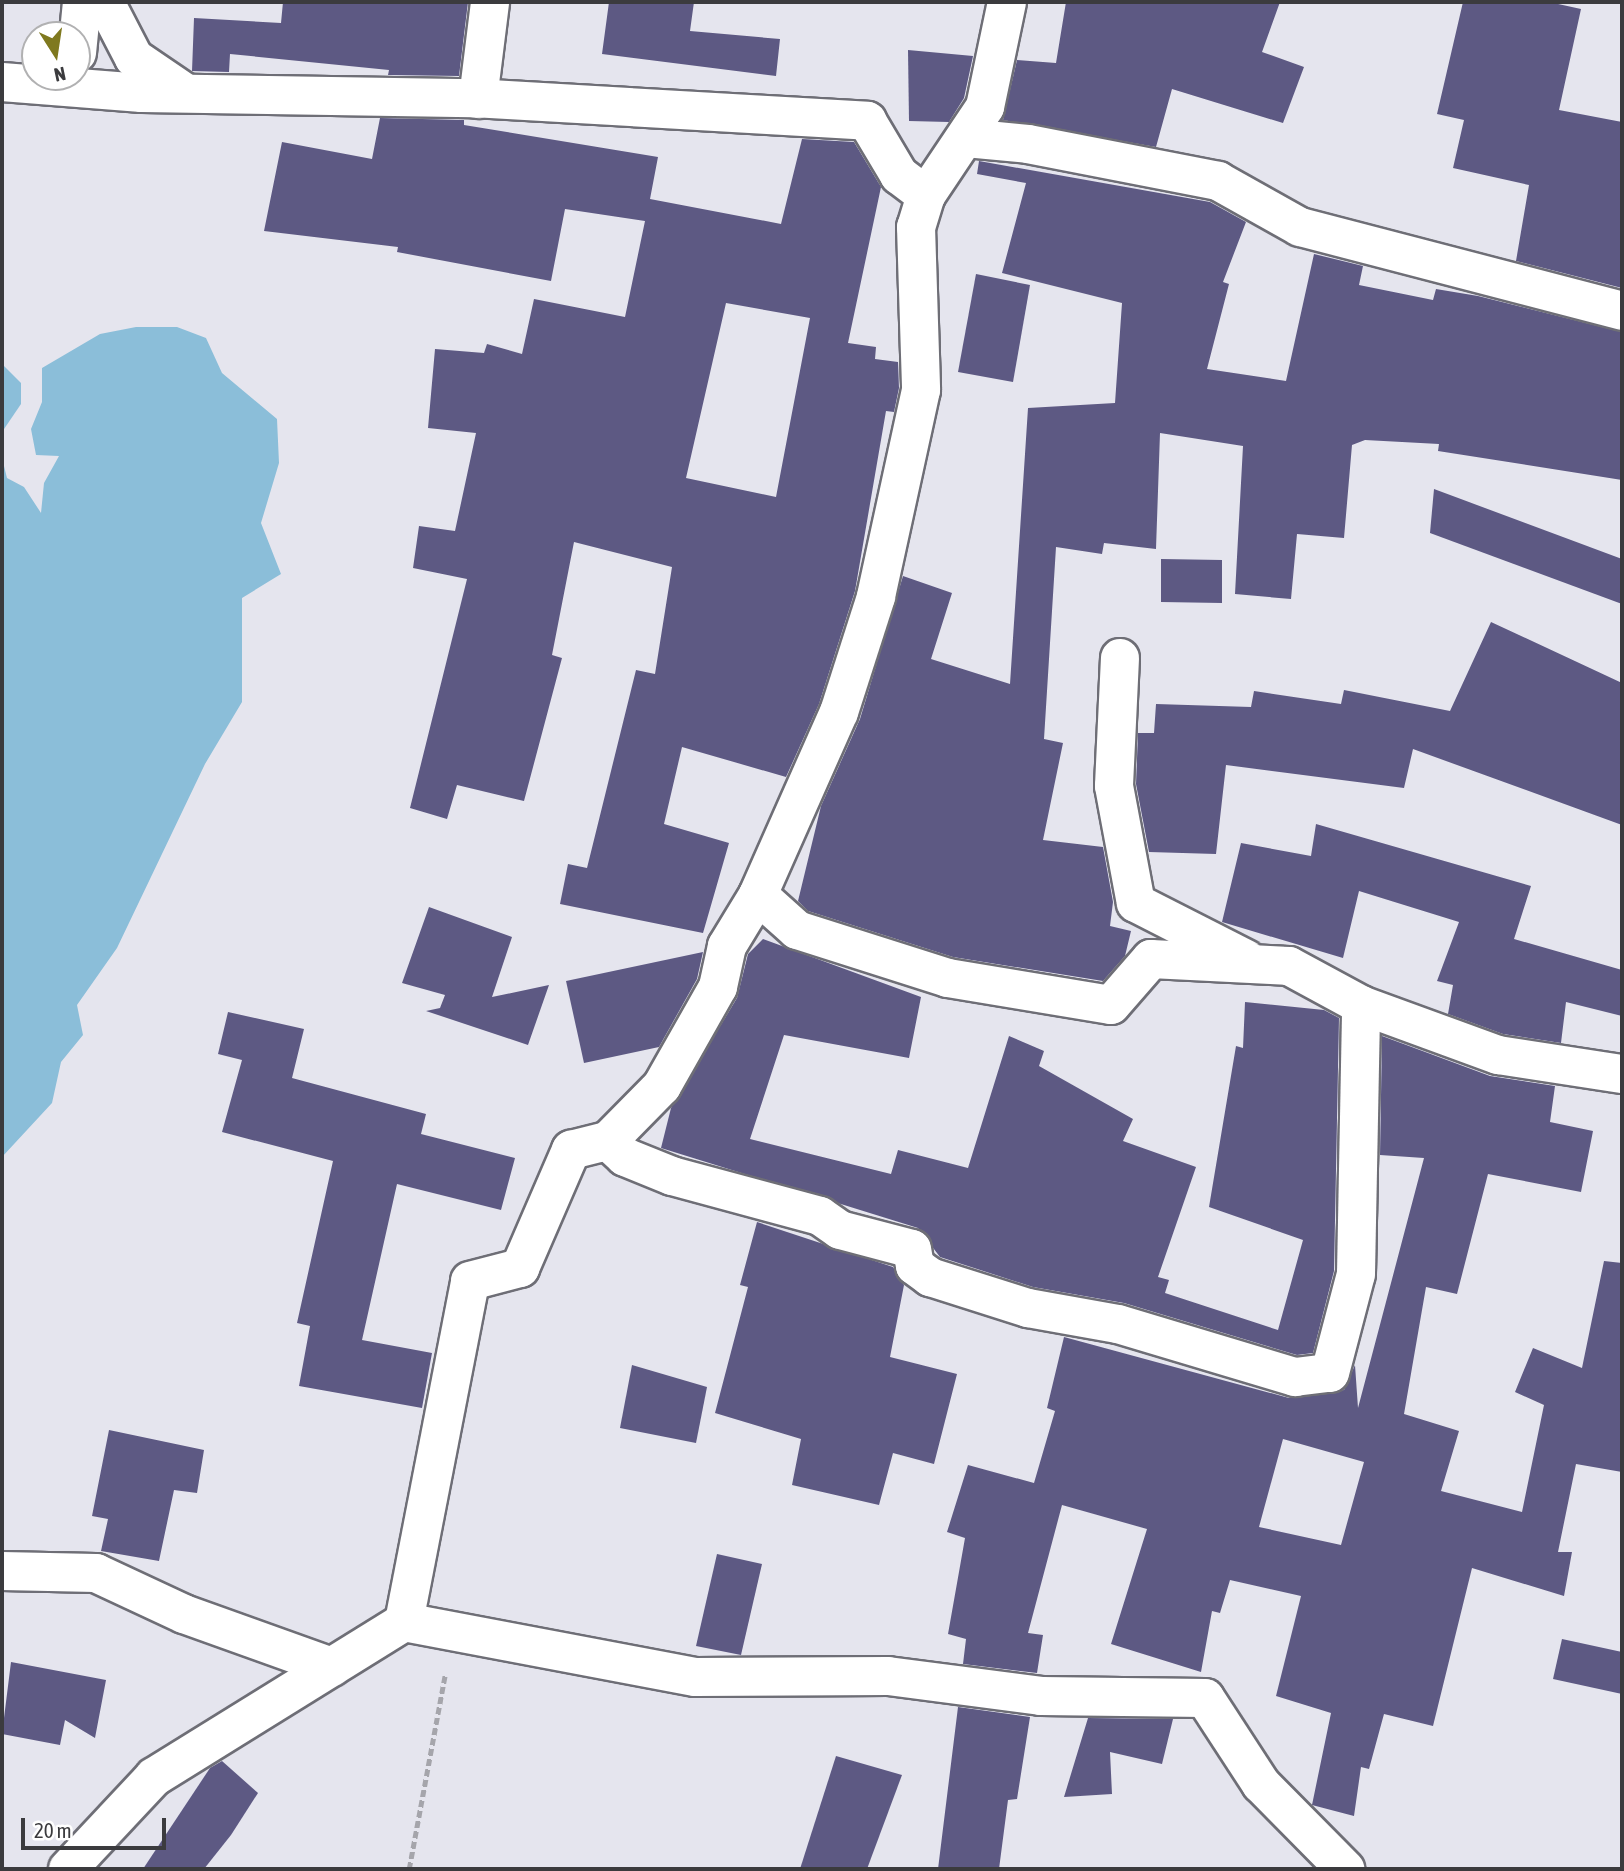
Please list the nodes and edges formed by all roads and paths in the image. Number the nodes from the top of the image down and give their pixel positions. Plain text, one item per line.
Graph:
1 (82, 2) edge
2 (105, 2) edge
3 (490, 2) edge
4 (1007, 2) edge
5 (80, 21) edge
6 (91, 76) edge
7 (21, 80) edge
8 (2, 82) edge
9 (186, 93) junction
10 (478, 99) junction
11 (966, 138) junction
12 (926, 195) junction
13 (1622, 311) edge
14 (1120, 659) dead end
15 (758, 895) junction
16 (1257, 964) junction
17 (1362, 1004) junction
18 (1622, 1074) edge
19 (608, 1141) junction
20 (2, 1571) edge
21 (404, 1622) junction
22 (452, 1631) junction
23 (332, 1667) junction
24 (68, 1869) edge
25 (409, 1869) edge
26 (1345, 1869) edge

1 - 5 street
2 - 9 street
3 - 10 street
4 - 11 street
6 - 9 street
7 - 8 street
9 - 10 street
10 - 12 street
11 - 12 street
11 - 13 street
12 - 15 street
14 - 16 street
15 - 16 street
15 - 19 street
16 - 17 street
17 - 18 street
17 - 19 street
19 - 21 street
20 - 23 street
21 - 22 street
21 - 23 street
22 - 25 path
22 - 26 street
23 - 24 street

